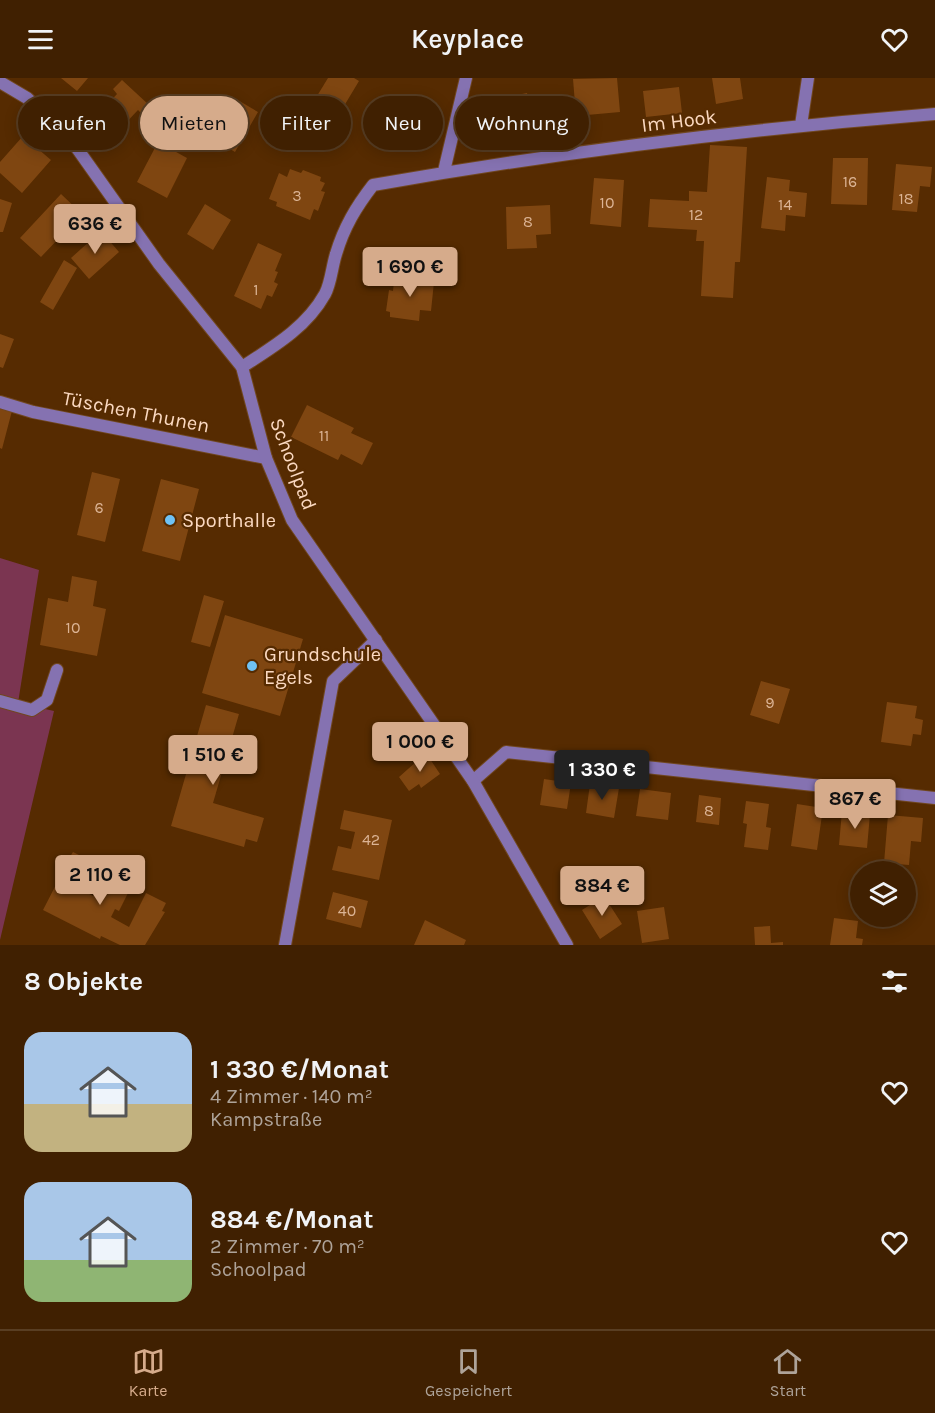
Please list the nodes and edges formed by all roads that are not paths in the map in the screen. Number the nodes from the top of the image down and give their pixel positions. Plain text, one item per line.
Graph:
1 (466, 78) edge
2 (808, 78) edge
3 (0, 82) edge
4 (935, 114) edge
5 (801, 125) junction
6 (444, 171) junction
7 (242, 367) junction
8 (0, 402) edge
9 (266, 458) junction
10 (376, 640) junction
11 (57, 670) dead end
12 (0, 701) edge
13 (473, 781) junction
14 (935, 798) edge
15 (289, 943) edge
16 (567, 945) edge

1 - 6 street
2 - 5 street
3 - 7 street, Schoolpad
4 - 5 street, Im Hook
5 - 6 street, Im Hook
6 - 7 street, Im Hook
7 - 9 street, Schoolpad
8 - 9 street, Tüschen Thunen
9 - 10 street, Schoolpad
10 - 13 street, Schoolpad
10 - 15 street
11 - 12 street
13 - 14 street
13 - 16 street, Schoolpad

